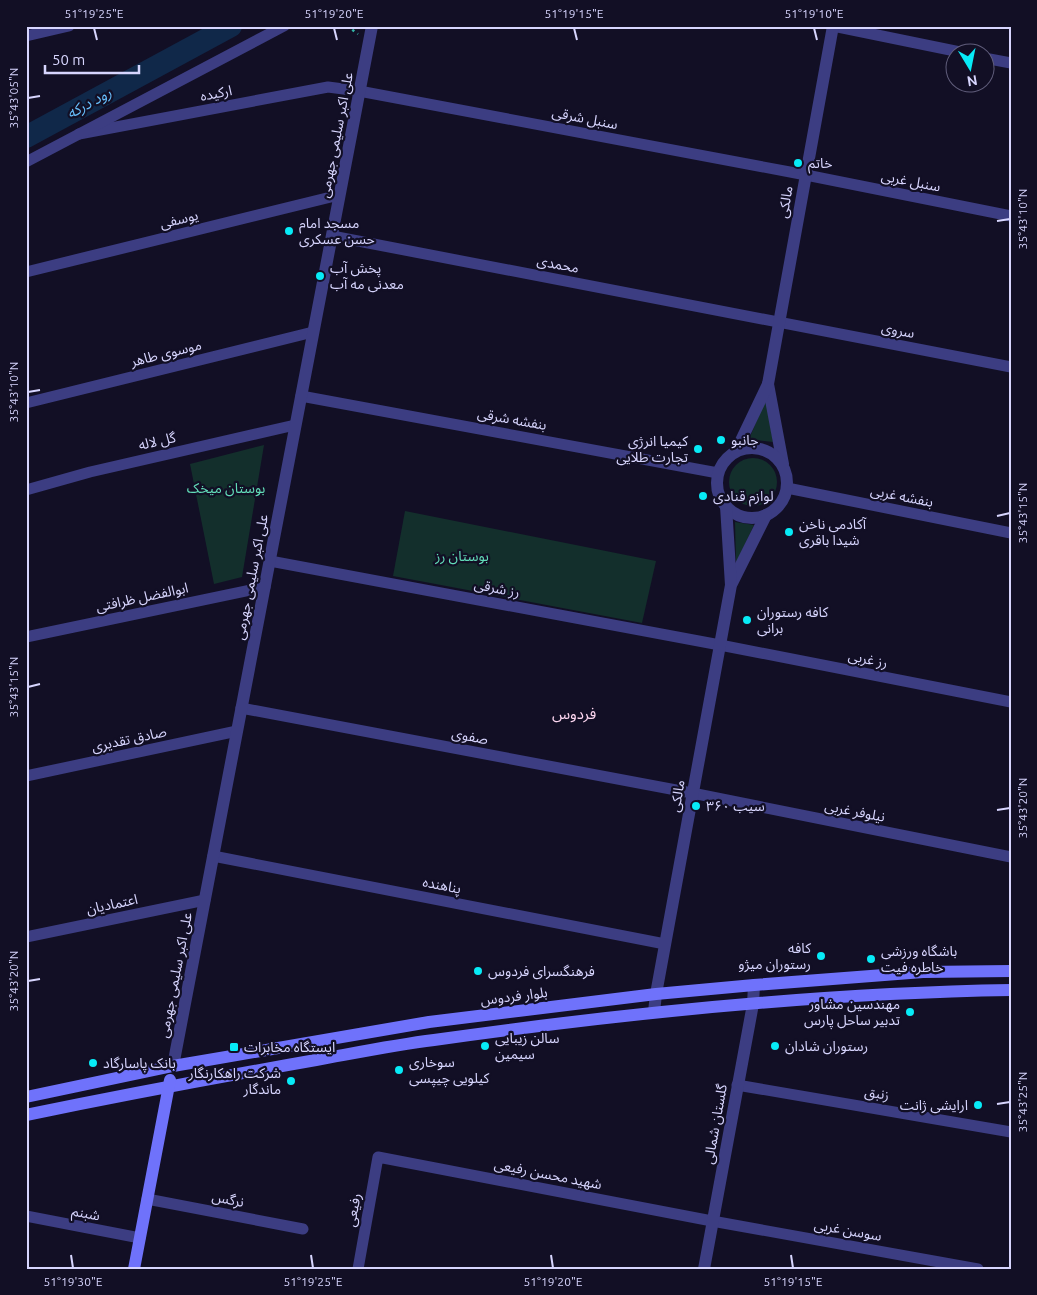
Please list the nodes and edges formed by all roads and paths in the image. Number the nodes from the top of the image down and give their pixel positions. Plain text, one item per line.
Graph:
1 (69, 26) edge
2 (284, 26) edge
3 (833, 26) edge
4 (369, 29) edge
5 (26, 36) edge
6 (944, 49) edge
7 (994, 60) edge
8 (1011, 63) edge
9 (359, 91) junction
10 (79, 134) junction
11 (26, 162) edge
12 (806, 175) junction
13 (339, 196) junction
14 (1011, 216) edge
15 (332, 236) junction
16 (26, 272) edge
17 (779, 322) junction
18 (313, 332) junction
19 (1011, 367) edge
20 (768, 384) junction
21 (301, 396) junction
22 (26, 403) edge
23 (295, 425) junction
24 (736, 451) junction
25 (784, 466) junction
26 (718, 472) junction
27 (787, 488) junction
28 (26, 490) edge
29 (726, 506) junction
30 (766, 515) junction
31 (1011, 533) edge
32 (270, 561) junction
33 (731, 585) junction
34 (264, 587) junction
35 (26, 637) edge
36 (720, 645) junction
37 (1011, 702) edge
38 (241, 708) junction
39 (237, 731) junction
40 (26, 776) edge
41 (692, 793) junction
42 (213, 856) junction
43 (1011, 857) edge
44 (205, 900) junction
45 (26, 937) edge
46 (665, 944) junction
47 (1011, 971) edge
48 (754, 985) junction
49 (1011, 990) edge
50 (656, 994) junction
51 (753, 1004) junction
52 (654, 1012) junction
53 (173, 1066) junction
54 (737, 1085) junction
55 (169, 1086) junction
56 (26, 1097) edge
57 (26, 1115) edge
58 (1011, 1132) edge
59 (378, 1157) joint
60 (147, 1199) junction
61 (26, 1216) edge
62 (712, 1221) junction
63 (303, 1228) dead end
64 (140, 1238) junction
65 (134, 1269) edge
66 (358, 1269) edge
67 (704, 1269) edge
68 (978, 1269) edge

1 - 5 street
2 - 10 street
3 - 6 street
3 - 12 street, مالکی
4 - 9 street, علی اکبر سلیمی جهرمی
7 - 8 street
9 - 10 street, ارکیده
9 - 12 street, سنبل شرقی
9 - 13 street, علی اکبر سلیمی جهرمی
10 - 11 street
12 - 14 street, سنبل غربی
12 - 17 street, مالکی
13 - 15 street, علی اکبر سلیمی جهرمی
13 - 16 street, یوسفی
15 - 17 street, محمدی
15 - 18 street, علی اکبر سلیمی جهرمی
17 - 19 street, سروی
17 - 20 street, مالکی
18 - 21 street, علی اکبر سلیمی جهرمی
18 - 22 street, موسوی طاهر
20 - 24 street, مالکی
20 - 25 street, مالکی
21 - 23 street, علی اکبر سلیمی جهرمی
21 - 26 street, بنفشه شرقی
23 - 28 street, گل لاله
23 - 32 street, علی اکبر سلیمی جهرمی
24 - 25 street
24 - 26 street
25 - 27 street
26 - 29 street
27 - 30 street
27 - 31 street, بنفشه غربی
29 - 30 street
29 - 33 street, مالکی
30 - 33 street, مالکی
32 - 34 street, علی اکبر سلیمی جهرمی
32 - 36 street, رز شرقی
33 - 36 street, مالکی
34 - 35 street, ابوالفضل ظرافتی
34 - 38 street, علی اکبر سلیمی جهرمی
36 - 37 street, رز غربی
36 - 41 street, مالکی
38 - 39 street, علی اکبر سلیمی جهرمی
38 - 41 street, صفوی
39 - 40 street, صادق تقدیری
39 - 42 street, علی اکبر سلیمی جهرمی
41 - 43 street, نیلوفر غربی
41 - 46 street, مالکی
42 - 44 street, علی اکبر سلیمی جهرمی
42 - 46 street, پناهنده
44 - 45 street, اعتمادیان
44 - 53 street, علی اکبر سلیمی جهرمی
46 - 50 street, مالکی
47 - 48 main road, بلوار فردوس
48 - 50 main road, بلوار فردوس
48 - 51 street, گلستان شمالی
49 - 51 main road
50 - 52 street, مالکی
50 - 53 main road, بلوار فردوس
51 - 52 main road
51 - 54 street, گلستان شمالی
52 - 55 main road
53 - 55 main road
53 - 56 main road, بلوار فردوس
54 - 58 street, زنبق
54 - 62 street, گلستان شمالی
55 - 57 main road
55 - 60 main road
59 - 62 street, شهید محسن رفیعی
59 - 66 street, رفیعی
60 - 63 street, نرگس
60 - 64 main road
61 - 64 street, شبنم
62 - 67 street, گلستان شمالی
62 - 68 street, سوسن غربی
64 - 65 main road

